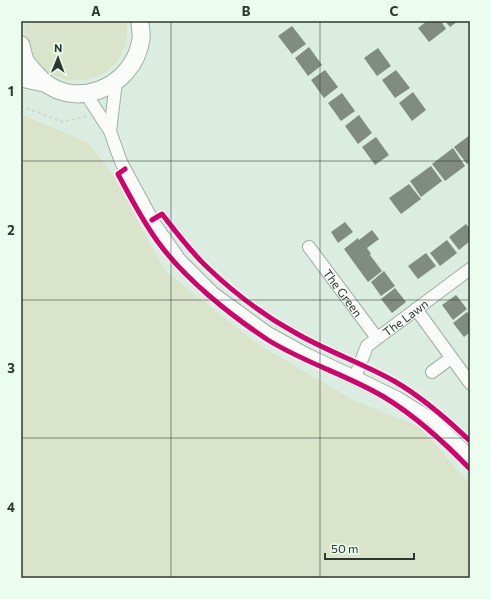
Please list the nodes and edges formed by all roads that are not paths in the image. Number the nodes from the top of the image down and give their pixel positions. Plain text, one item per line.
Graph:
1 (140, 21) edge
2 (21, 45) edge
3 (21, 78) edge
4 (116, 82) junction
5 (44, 83) junction
6 (86, 94) junction
7 (110, 132) junction
8 (309, 247) dead end
9 (470, 269) edge
10 (416, 309) junction
11 (377, 338) junction
12 (451, 358) junction
13 (432, 372) dead end
14 (355, 376) junction
15 (470, 383) edge
16 (470, 456) edge

1 - 4 main road
2 - 5 main road
3 - 5 main road
4 - 6 main road
4 - 7 street
5 - 6 main road
6 - 7 street
7 - 14 street
8 - 11 street, The Green
9 - 10 street, The Lawn
10 - 11 street, The Lawn
10 - 12 street
11 - 14 street, The Lawn
12 - 13 street
12 - 15 street
14 - 16 street

